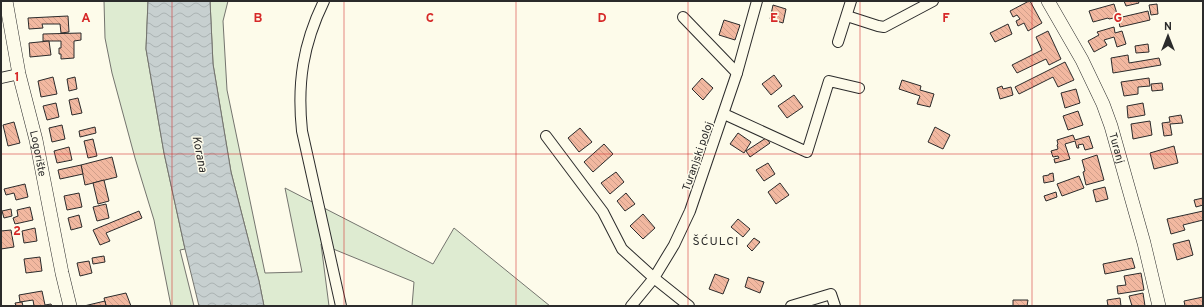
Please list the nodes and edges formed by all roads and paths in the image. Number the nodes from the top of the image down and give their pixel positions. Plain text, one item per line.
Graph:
1 (6, 1) edge
2 (324, 1) edge
3 (757, 1) edge
4 (851, 1) edge
5 (934, 1) edge
6 (1048, 1) edge
7 (683, 16) dead end
8 (847, 16) junction
9 (838, 42) dead end
10 (19, 74) junction
11 (737, 74) junction
12 (1, 78) edge
13 (859, 88) dead end
14 (724, 114) junction
15 (546, 136) dead end
16 (654, 278) junction
17 (70, 306) edge
18 (341, 306) edge
19 (631, 306) edge
20 (689, 306) edge
21 (791, 306) edge
22 (835, 306) edge
23 (1159, 306) edge

1 - 10 main road, Logorište
2 - 18 street
3 - 11 street, Turanjski poloj
4 - 8 street
5 - 8 street
6 - 23 main road, Turanj
7 - 11 street
8 - 9 street
10 - 12 street
10 - 17 main road, Logorište
11 - 14 street, Turanjski poloj
13 - 14 street
14 - 16 street, Turanjski poloj
15 - 16 street
16 - 19 street, Turanjski poloj
16 - 20 street
21 - 22 street

